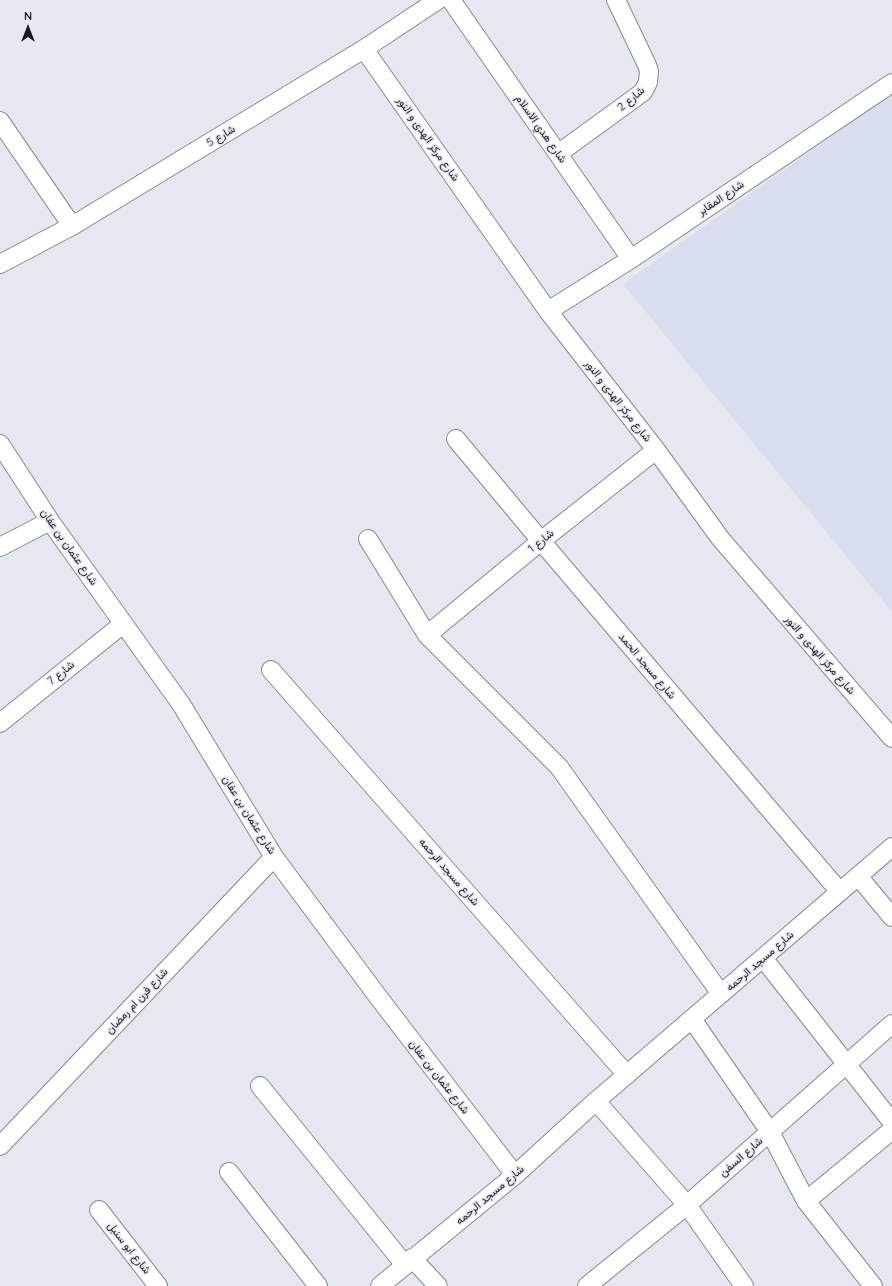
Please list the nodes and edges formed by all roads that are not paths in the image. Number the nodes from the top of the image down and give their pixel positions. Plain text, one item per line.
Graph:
1 (438, 0) edge
2 (451, 0) edge
3 (616, 0) edge
4 (364, 49) junction
5 (892, 83) edge
6 (0, 121) edge
7 (558, 153) junction
8 (72, 226) junction
9 (631, 259) junction
10 (0, 264) edge
11 (548, 311) junction
12 (456, 438) dead end
13 (0, 444) edge
14 (656, 450) junction
15 (50, 521) junction
16 (368, 540) dead end
17 (540, 541) junction
18 (0, 547) edge
19 (123, 624) junction
20 (427, 635) junction
21 (271, 670) dead end
22 (0, 722) edge
23 (892, 738) edge
24 (892, 847) edge
25 (274, 857) junction
26 (858, 876) junction
27 (840, 892) junction
28 (892, 917) edge
29 (764, 958) junction
30 (721, 994) junction
31 (692, 1019) junction
32 (892, 1024) edge
33 (846, 1064) junction
34 (627, 1075) junction
35 (260, 1086) dead end
36 (596, 1102) junction
37 (892, 1122) edge
38 (892, 1130) edge
39 (770, 1132) junction
40 (0, 1146) edge
41 (229, 1172) dead end
42 (515, 1175) junction
43 (806, 1201) junction
44 (687, 1205) junction
45 (99, 1210) dead end
46 (409, 1262) junction
47 (158, 1286) edge
48 (318, 1286) edge
49 (380, 1286) edge
50 (438, 1286) edge
51 (587, 1286) edge
52 (744, 1286) edge
53 (872, 1286) edge

1 - 4 street, شارع 5
2 - 7 street, شارع هدي الاسلام
3 - 7 street, شارع 2
4 - 8 street, شارع 5
4 - 11 street, شارع مركز الهدى و النور
5 - 9 street, شارع المقابر
6 - 8 street
7 - 9 street, شارع هدي الاسلام
8 - 10 street, شارع 5
9 - 11 street, شارع المقابر
11 - 14 street, شارع مركز الهدى و النور
12 - 17 street, شارع مسجد الحمد
13 - 15 street, شارع عثمان بن عفان
14 - 17 street, شارع 1
14 - 23 street, شارع مركز الهدى و النور
15 - 18 street
15 - 19 street, شارع عثمان بن عفان
16 - 20 street
17 - 20 street, شارع 1
17 - 27 street, شارع مسجد الحمد
19 - 22 street, شارع 7
19 - 25 street, شارع عثمان بن عفان
20 - 30 street
21 - 34 street, شارع مسجد الرحمه
24 - 26 street, شارع مسجد الرحمه
25 - 40 street, شارع فرن ام رمضان
25 - 42 street, شارع عثمان بن عفان
26 - 27 street, شارع مسجد الرحمه
26 - 28 street
27 - 29 street, شارع مسجد الرحمه
29 - 30 street, شارع مسجد الرحمه
29 - 33 street
30 - 31 street, شارع مسجد الرحمه
31 - 34 street, شارع مسجد الرحمه
31 - 39 street
32 - 33 street, شارع السفن
33 - 37 street
33 - 39 street, شارع السفن
34 - 36 street, شارع مسجد الرحمه
35 - 46 street
36 - 42 street, شارع مسجد الرحمه
36 - 44 street
38 - 43 street
39 - 43 street
39 - 44 street, شارع السفن
41 - 48 street
42 - 46 street, شارع مسجد الرحمه
43 - 53 street
44 - 51 street, شارع السفن
44 - 52 street
45 - 47 street, شارع ابو سنبل
46 - 49 street, شارع مسجد الرحمه
46 - 50 street

